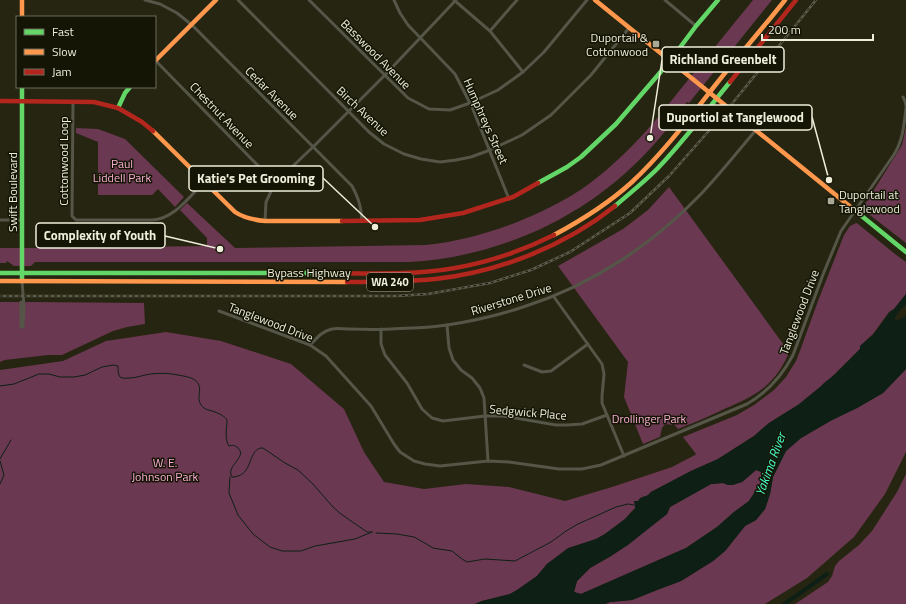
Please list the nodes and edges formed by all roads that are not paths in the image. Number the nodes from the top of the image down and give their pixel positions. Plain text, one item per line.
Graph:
1 (22, 0) edge
2 (145, 0) edge
3 (216, 0) edge
4 (238, 0) edge
5 (310, 0) edge
6 (394, 0) edge
7 (455, 0) edge
8 (517, 0) edge
9 (587, 0) edge
10 (595, 0) edge
11 (665, 0) edge
12 (718, 0) edge
13 (785, 0) edge
14 (796, 0) edge
15 (22, 16) edge
16 (192, 25) junction
17 (696, 26) junction
18 (629, 28) junction
19 (490, 31) junction
20 (420, 38) junction
21 (156, 59) edge
22 (156, 61) edge
23 (670, 61) junction
24 (523, 72) junction
25 (385, 74) junction
26 (22, 88) edge
27 (129, 88) edge
28 (710, 92) junction
29 (717, 98) junction
30 (902, 98) dead end
31 (0, 101) edge
32 (22, 101) junction
33 (73, 102) junction
34 (470, 103) junction
35 (906, 107) edge
36 (118, 108) junction
37 (348, 111) junction
38 (756, 130) junction
39 (313, 147) junction
40 (490, 150) junction
41 (204, 182) junction
42 (275, 183) junction
43 (509, 199) junction
44 (855, 211) junction
45 (0, 220) edge
46 (22, 220) junction
47 (265, 221) junction
48 (362, 221) junction
49 (906, 252) edge
50 (0, 273) edge
51 (22, 273) junction
52 (0, 281) edge
53 (22, 281) junction
54 (554, 297) junction
55 (219, 311) dead end
56 (447, 325) junction
57 (22, 328) dead end
58 (381, 329) junction
59 (588, 344) junction
60 (310, 345) junction
61 (524, 365) dead end
62 (607, 415) junction
63 (485, 416) junction
64 (624, 456) junction
65 (488, 462) junction

1 - 15 main road
2 - 16 street, Cedar Avenue
3 - 16 main road
4 - 37 street, Birch Avenue
5 - 25 street, Basswood Avenue
6 - 20 street, Humphreys Street
7 - 19 street
7 - 20 street
8 - 19 street
9 - 24 street, Basswood Avenue
10 - 18 main road
11 - 17 street
12 - 17 main road
13 - 28 main road, Bypass Highway / WA 240
14 - 29 main road, Bypass Highway / WA 240
16 - 21 main road
16 - 39 street, Cedar Avenue
17 - 23 main road
18 - 23 main road
18 - 40 street, Birch Avenue
19 - 24 street
20 - 25 street
20 - 34 street, Humphreys Street
22 - 42 street, Chestnut Avenue
23 - 28 main road
23 - 43 main road
24 - 34 street, Basswood Avenue
25 - 34 street, Basswood Avenue
25 - 37 street
26 - 32 main road, Swift Boulevard
27 - 36 main road
28 - 29 main road
28 - 51 main road, Bypass Highway / WA 240
29 - 38 main road
29 - 53 main road, Bypass Highway / WA 240
30 - 35 street, Tanglewood Drive
31 - 32 main road
32 - 33 main road
32 - 46 main road, Swift Boulevard
33 - 36 main road
33 - 41 street, Cottonwood Loop
34 - 40 street, Humphreys Street
35 - 44 street, Tanglewood Drive
36 - 41 main road
37 - 39 street
37 - 40 street, Birch Avenue
38 - 44 main road
38 - 54 street, Riverstone Drive
39 - 42 street
39 - 48 street, Cedar Avenue
40 - 43 street, Humphreys Street
41 - 47 main road
42 - 47 street
43 - 48 main road
44 - 49 main road
44 - 64 street, Tanglewood Drive
45 - 46 street
46 - 51 main road, Swift Boulevard
47 - 48 main road
50 - 51 main road, Bypass Highway / WA 240
51 - 53 main road, Swift Boulevard
52 - 53 main road, Bypass Highway / WA 240
53 - 57 street, Swift Boulevard
54 - 56 street, Riverstone Drive
54 - 59 street
55 - 60 street, Tanglewood Drive
56 - 58 street, Riverstone Drive
56 - 63 street
58 - 60 street, Riverstone Drive
58 - 63 street, Sedgwick Place
59 - 61 street
59 - 62 street
60 - 65 street, Tanglewood Drive
62 - 63 street, Sedgwick Place
62 - 64 street
63 - 65 street
64 - 65 street, Tanglewood Drive

